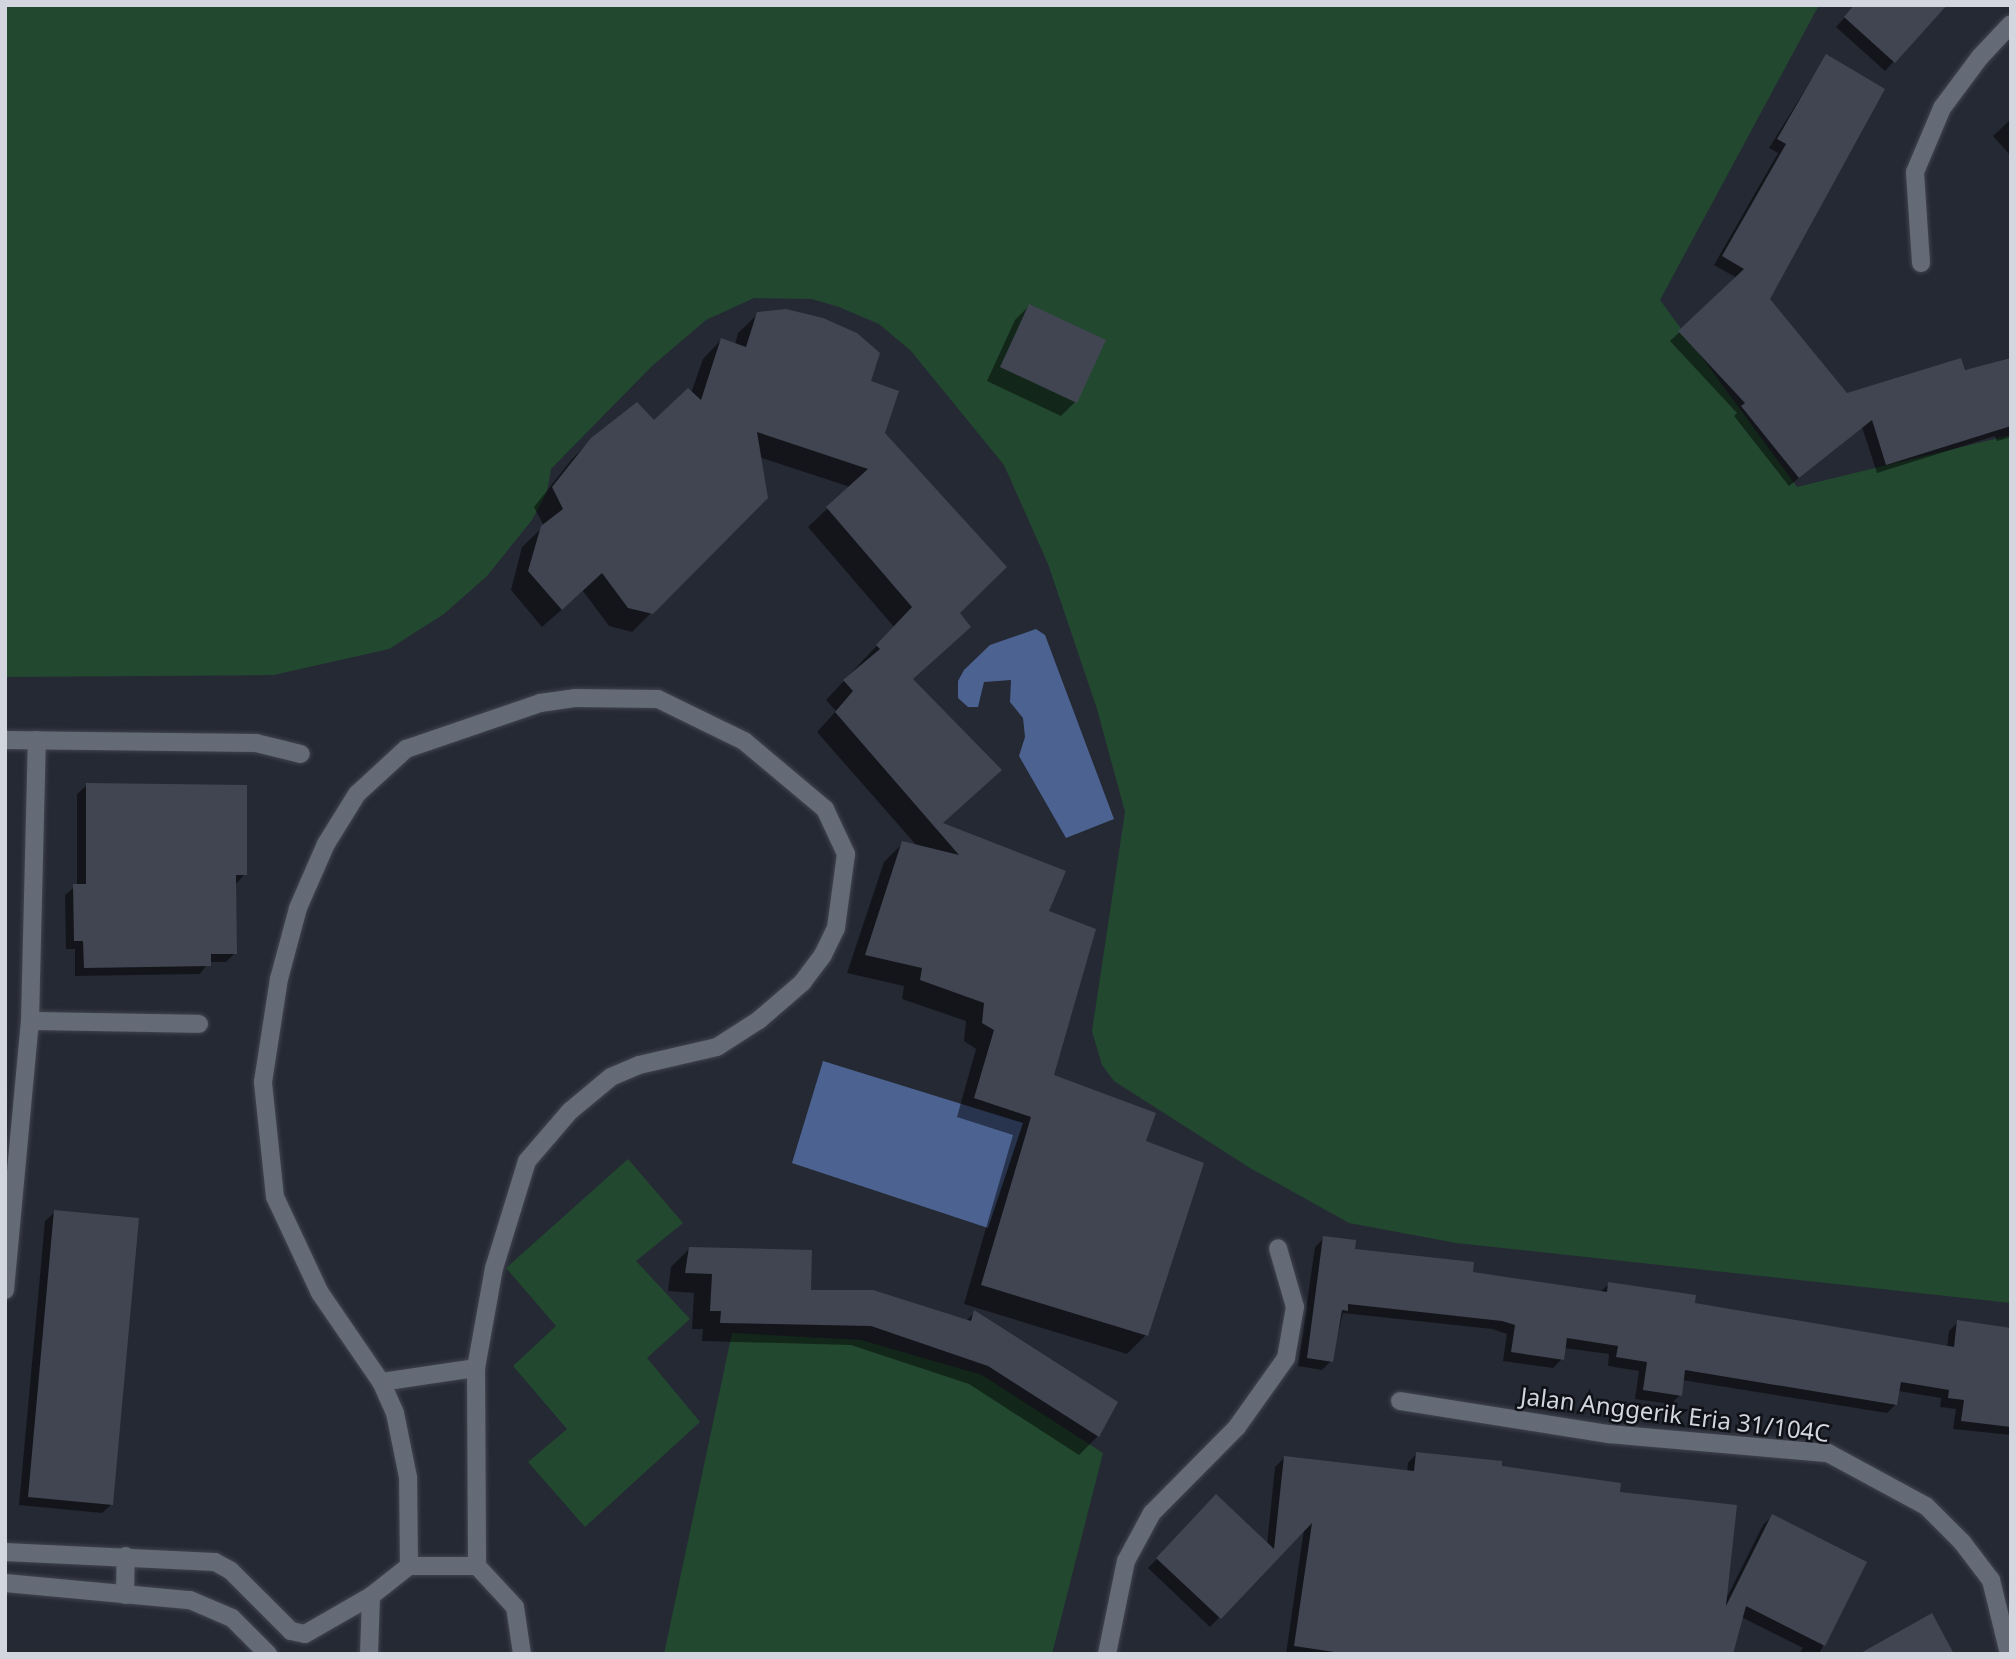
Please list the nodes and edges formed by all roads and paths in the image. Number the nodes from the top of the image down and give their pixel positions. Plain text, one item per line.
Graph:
1 (2011, 24) edge
2 (1922, 263) dead end
3 (5, 740) edge
4 (37, 740) junction
5 (301, 754) dead end
6 (30, 1021) junction
7 (199, 1024) dead end
8 (1278, 1248) dead end
9 (5, 1290) edge
10 (476, 1368) junction
11 (381, 1382) junction
12 (1400, 1401) dead end
13 (5, 1554) edge
14 (126, 1556) junction
15 (409, 1566) junction
16 (477, 1566) junction
17 (5, 1577) edge
18 (5, 1583) edge
19 (125, 1595) junction
20 (371, 1596) junction
21 (268, 1654) edge
22 (369, 1654) edge
23 (522, 1654) edge
24 (1107, 1654) edge
25 (2009, 1654) edge

1 - 2 street
3 - 4 street
4 - 5 street
4 - 6 street
6 - 7 street
6 - 9 street
8 - 24 street
10 - 11 street
10 - 11 street
10 - 16 street
11 - 15 street
12 - 25 street, Jalan Anggerik Eria 31/104C
13 - 14 street
13 - 17 street
14 - 19 street
14 - 20 street
15 - 16 street
15 - 20 street
16 - 23 street
18 - 19 street
19 - 21 street
20 - 22 street

